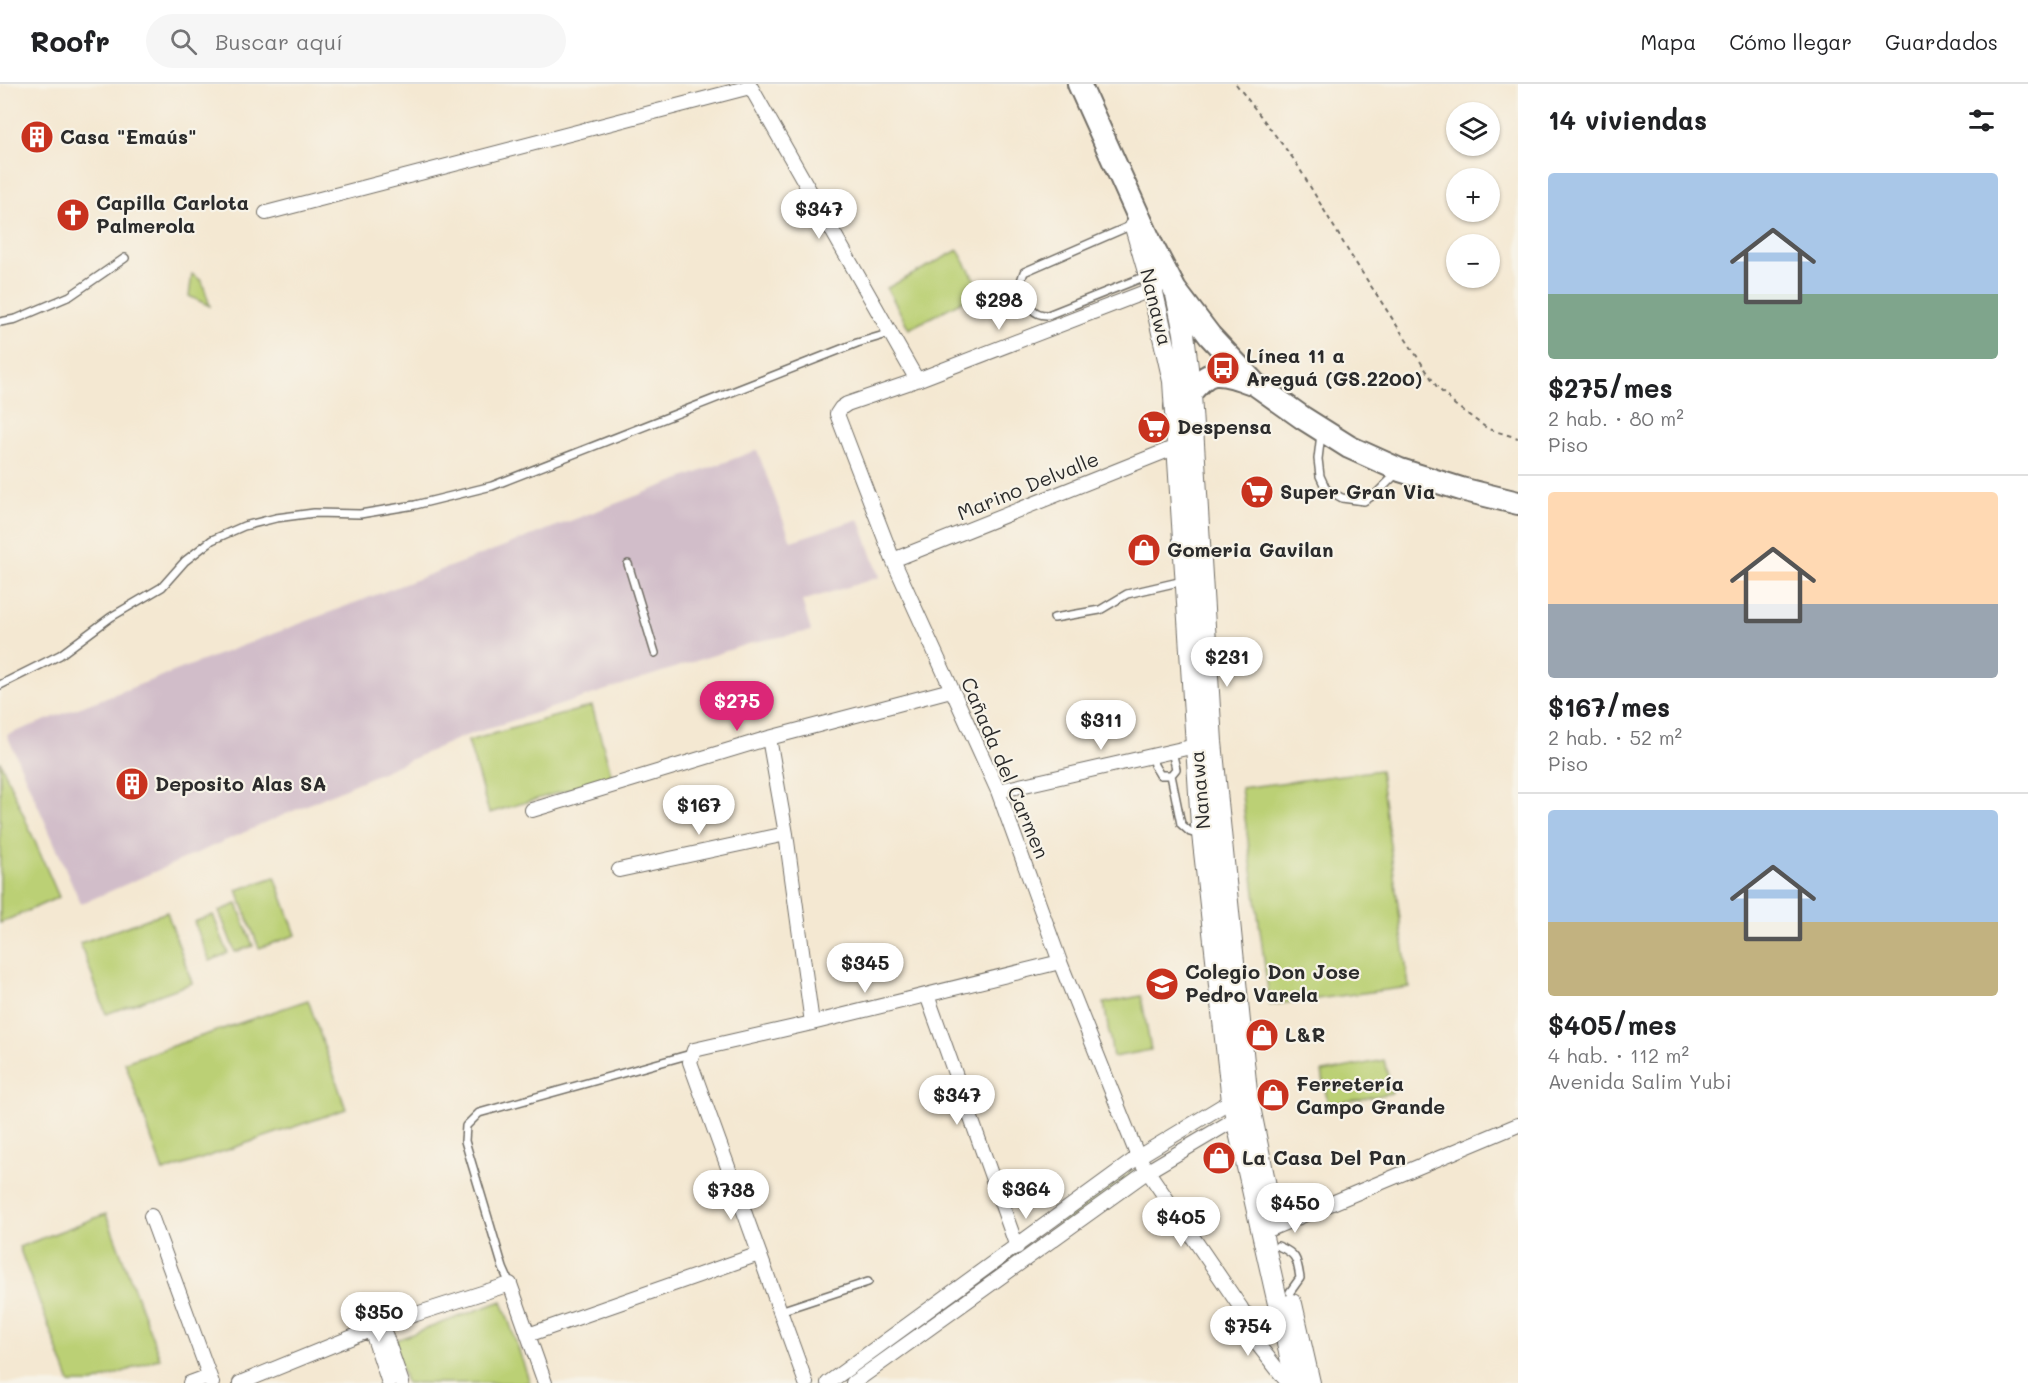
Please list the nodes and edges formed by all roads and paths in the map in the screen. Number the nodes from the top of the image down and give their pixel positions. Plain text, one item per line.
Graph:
1 (1079, 84) edge
2 (1236, 84) edge
3 (749, 85) edge
4 (1130, 195) junction
5 (266, 213) dead end
6 (1134, 224) junction
7 (125, 258) dead end
8 (1150, 281) junction
9 (1175, 290) junction
10 (0, 322) edge
11 (891, 333) junction
12 (917, 380) junction
13 (1255, 384) junction
14 (1183, 400) junction
15 (1321, 430) junction
16 (1518, 438) edge
17 (1176, 447) junction
18 (1400, 470) junction
19 (1518, 503) edge
20 (1189, 518) junction
21 (893, 560) junction
22 (628, 564) dead end
23 (1185, 580) junction
24 (1054, 618) dead end
25 (1197, 643) junction
26 (655, 653) dead end
27 (0, 685) edge
28 (951, 690) junction
29 (770, 738) junction
30 (1204, 744) junction
31 (1172, 751) junction
32 (1152, 756) junction
33 (1171, 775) junction
34 (998, 791) junction
35 (532, 810) dead end
36 (1208, 829) junction
37 (786, 834) junction
38 (619, 870) dead end
39 (1060, 962) junction
40 (927, 995) junction
41 (812, 1023) junction
42 (691, 1054) junction
43 (1241, 1105) junction
44 (1518, 1125) edge
45 (1138, 1157) junction
46 (1148, 1171) junction
47 (151, 1216) dead end
48 (1272, 1235) junction
49 (1017, 1247) junction
50 (759, 1254) junction
51 (868, 1282) dead end
52 (510, 1284) junction
53 (1241, 1308) junction
54 (780, 1311) junction
55 (1283, 1324) junction
56 (376, 1327) junction
57 (528, 1335) junction
58 (210, 1379) edge
59 (190, 1383) edge
60 (240, 1383) edge
61 (389, 1383) edge
62 (402, 1383) edge
63 (545, 1383) edge
64 (807, 1383) edge
65 (828, 1383) edge
66 (852, 1383) edge
67 (1288, 1383) edge
68 (1296, 1383) edge
69 (1310, 1383) edge

1 - 4 main road
2 - 16 path
3 - 5 street
3 - 11 street
4 - 6 main road, Nanawa
4 - 9 main road
6 - 8 main road, Nanawa
6 - 8 lane
7 - 10 lane
8 - 9 street
8 - 12 street
8 - 14 main road, Nanawa
9 - 13 main road
9 - 14 main road, Nanawa
11 - 12 street
11 - 27 lane
12 - 21 street, Cañada del Carmen
13 - 14 main road
13 - 15 main road
14 - 17 main road, Nanawa
14 - 20 main road, Nanawa
15 - 18 main road
15 - 18 lane
17 - 20 main road, Nanawa
17 - 21 street, Marino Delvalle
18 - 19 main road
20 - 23 main road, Nanawa
20 - 25 main road, Nanawa
21 - 28 street, Cañada del Carmen
22 - 26 lane
23 - 24 lane
23 - 25 main road, Nanawa
25 - 30 main road, Nanawa
28 - 29 street
28 - 34 street, Cañada del Carmen
29 - 35 street
29 - 37 street
30 - 31 street
30 - 36 main road, Nanawa
31 - 32 street
31 - 33 lane
32 - 33 lane
32 - 34 street
33 - 36 lane
34 - 39 street, Cañada del Carmen
36 - 43 main road, Nanawa
37 - 38 street
37 - 41 street
39 - 40 street
39 - 45 street, Cañada del Carmen
40 - 41 street
40 - 49 street
41 - 42 street
42 - 50 street
42 - 52 lane
43 - 45 street
43 - 46 street
43 - 48 main road, Nanawa
44 - 48 street
45 - 46 street, Cañada del Carmen
45 - 49 street
46 - 53 street, Cañada del Carmen
46 - 66 street
47 - 58 street
48 - 55 main road, Nanawa
48 - 69 main road, Nanawa
49 - 65 street
50 - 54 street
50 - 57 street
51 - 54 lane
52 - 56 street
52 - 57 street
53 - 55 street
53 - 67 street
54 - 64 street
55 - 68 main road, Nanawa
56 - 60 street
56 - 61 street
56 - 62 street
57 - 63 street
58 - 59 street

